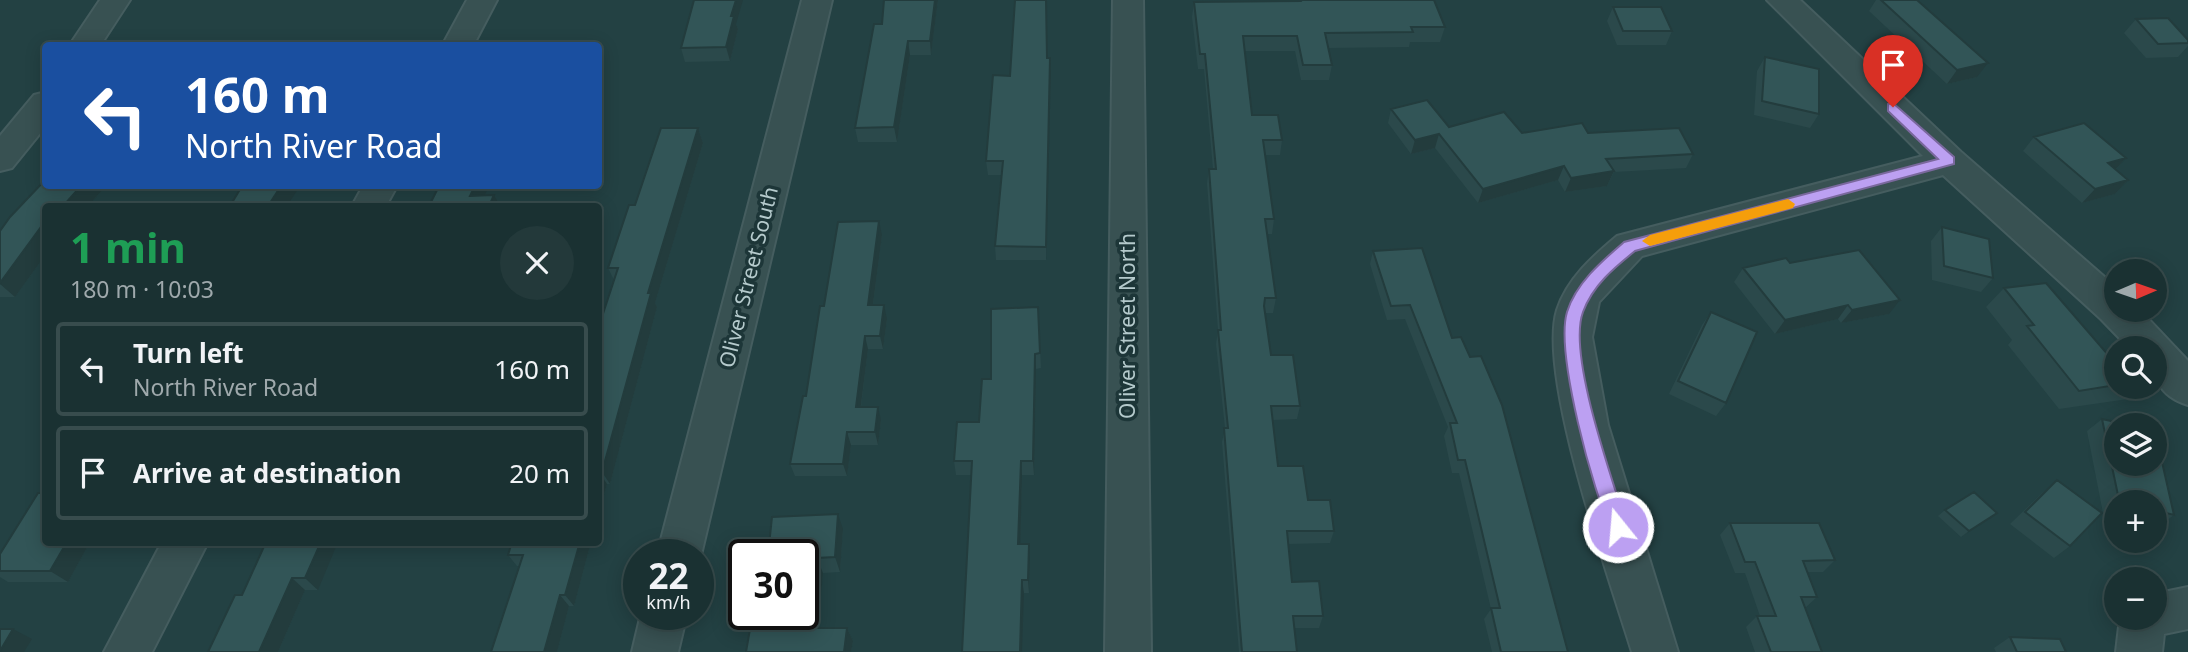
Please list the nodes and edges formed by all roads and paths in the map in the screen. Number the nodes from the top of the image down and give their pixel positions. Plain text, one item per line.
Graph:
1 (115, 0) edge
2 (482, 0) edge
3 (817, 0) edge
4 (1128, 0) edge
5 (1782, 0) edge
6 (87, 42) edge
7 (459, 42) edge
8 (42, 108) edge
9 (0, 159) edge
10 (1949, 161) junction
11 (2104, 299) edge
12 (2128, 322) edge
13 (2172, 367) edge
14 (683, 539) edge
15 (184, 546) edge
16 (2188, 608) edge
17 (2167, 612) edge
18 (660, 630) edge
19 (2141, 630) edge
20 (127, 652) edge
21 (655, 652) edge
22 (1128, 652) edge
23 (1655, 652) edge
24 (2138, 652) edge

1 - 6 street
2 - 7 street
3 - 14 street, Oliver Street South
4 - 22 street, Oliver Street North
5 - 10 street
8 - 9 street
10 - 11 street
10 - 23 street
12 - 13 street
15 - 20 street
16 - 17 street
18 - 21 street
19 - 24 street

